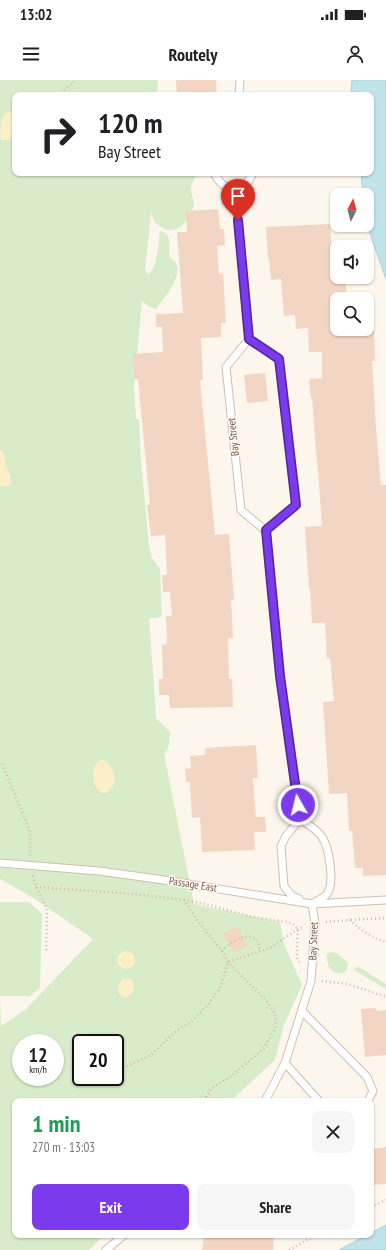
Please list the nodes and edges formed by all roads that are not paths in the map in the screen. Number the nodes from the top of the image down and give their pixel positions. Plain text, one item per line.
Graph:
1 (240, 80) edge
2 (239, 92) edge
3 (216, 176) edge
4 (250, 176) edge
5 (235, 191) junction
6 (249, 339) junction
7 (266, 530) junction
8 (300, 819) junction
9 (0, 863) edge
10 (386, 900) edge
11 (312, 904) junction
12 (302, 1011) junction
13 (286, 1063) junction
14 (267, 1098) edge
15 (317, 1098) edge
16 (370, 1098) edge
17 (121, 1238) edge
18 (116, 1242) junction
19 (106, 1250) edge
20 (115, 1250) edge

1 - 2 lane
3 - 5 lane
4 - 5 lane
5 - 6 lane
6 - 7 lane, Bay Street
6 - 7 lane
7 - 8 lane
8 - 11 lane
8 - 11 lane
9 - 11 lane, Passage East
10 - 11 lane, Passage East
11 - 12 lane, Bay Street
12 - 13 lane, Bay Street
12 - 16 lane
13 - 14 lane, Bay Street
13 - 15 lane
17 - 18 lane
18 - 19 lane
18 - 20 lane

